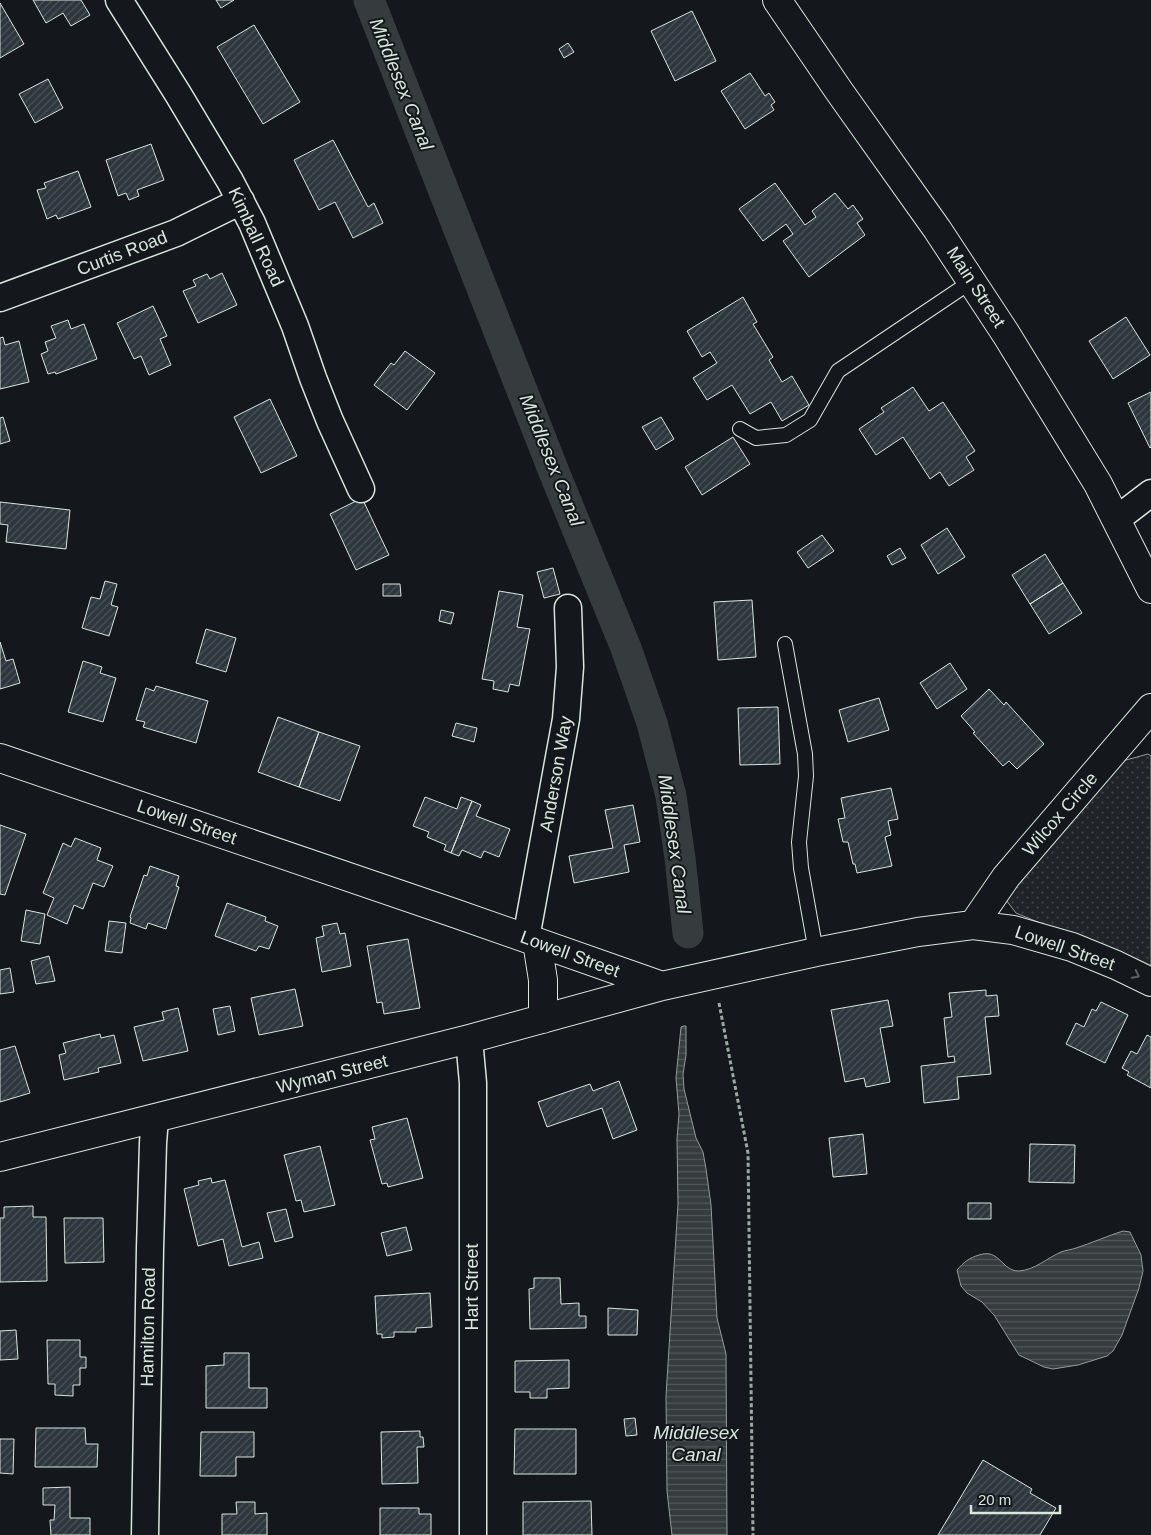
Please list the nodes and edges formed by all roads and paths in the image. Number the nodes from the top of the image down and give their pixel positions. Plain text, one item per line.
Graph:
1 (119, 0) edge
2 (777, 0) edge
3 (241, 200) junction
4 (972, 281) junction
5 (0, 298) edge
6 (740, 429) dead end
7 (361, 490) dead end
8 (1151, 493) edge
9 (1117, 519) junction
10 (1151, 589) edge
11 (568, 608) dead end
12 (785, 644) dead end
13 (1151, 708) edge
14 (0, 758) edge
15 (973, 925) junction
16 (532, 940) junction
17 (816, 952) junction
18 (730, 971) junction
19 (1151, 982) edge
20 (662, 986) junction
21 (543, 1019) junction
22 (469, 1039) junction
23 (155, 1118) junction
24 (0, 1157) edge
25 (145, 1535) edge
26 (473, 1535) edge
27 (753, 1535) edge

1 - 3 street, Kimball Road
2 - 4 street, Main Street
3 - 5 street, Curtis Road
3 - 7 street, Kimball Road
4 - 6 lane
4 - 9 street, Main Street
8 - 9 street
9 - 10 street, Main Street
11 - 16 street, Anderson Way
12 - 17 lane
13 - 15 street, Wilcox Circle
14 - 16 street, Lowell Street
15 - 17 street, Lowell Street
15 -> 19 street, Lowell Street
16 - 20 street, Lowell Street
16 - 21 street
17 - 18 street, Lowell Street
18 - 20 street, Lowell Street
18 - 27 path
20 - 21 street, Wyman Street
21 - 22 street, Wyman Street
22 - 23 street, Wyman Street
22 - 26 street, Hart Street
23 - 24 street, Wyman Street
23 - 25 street, Hamilton Road

